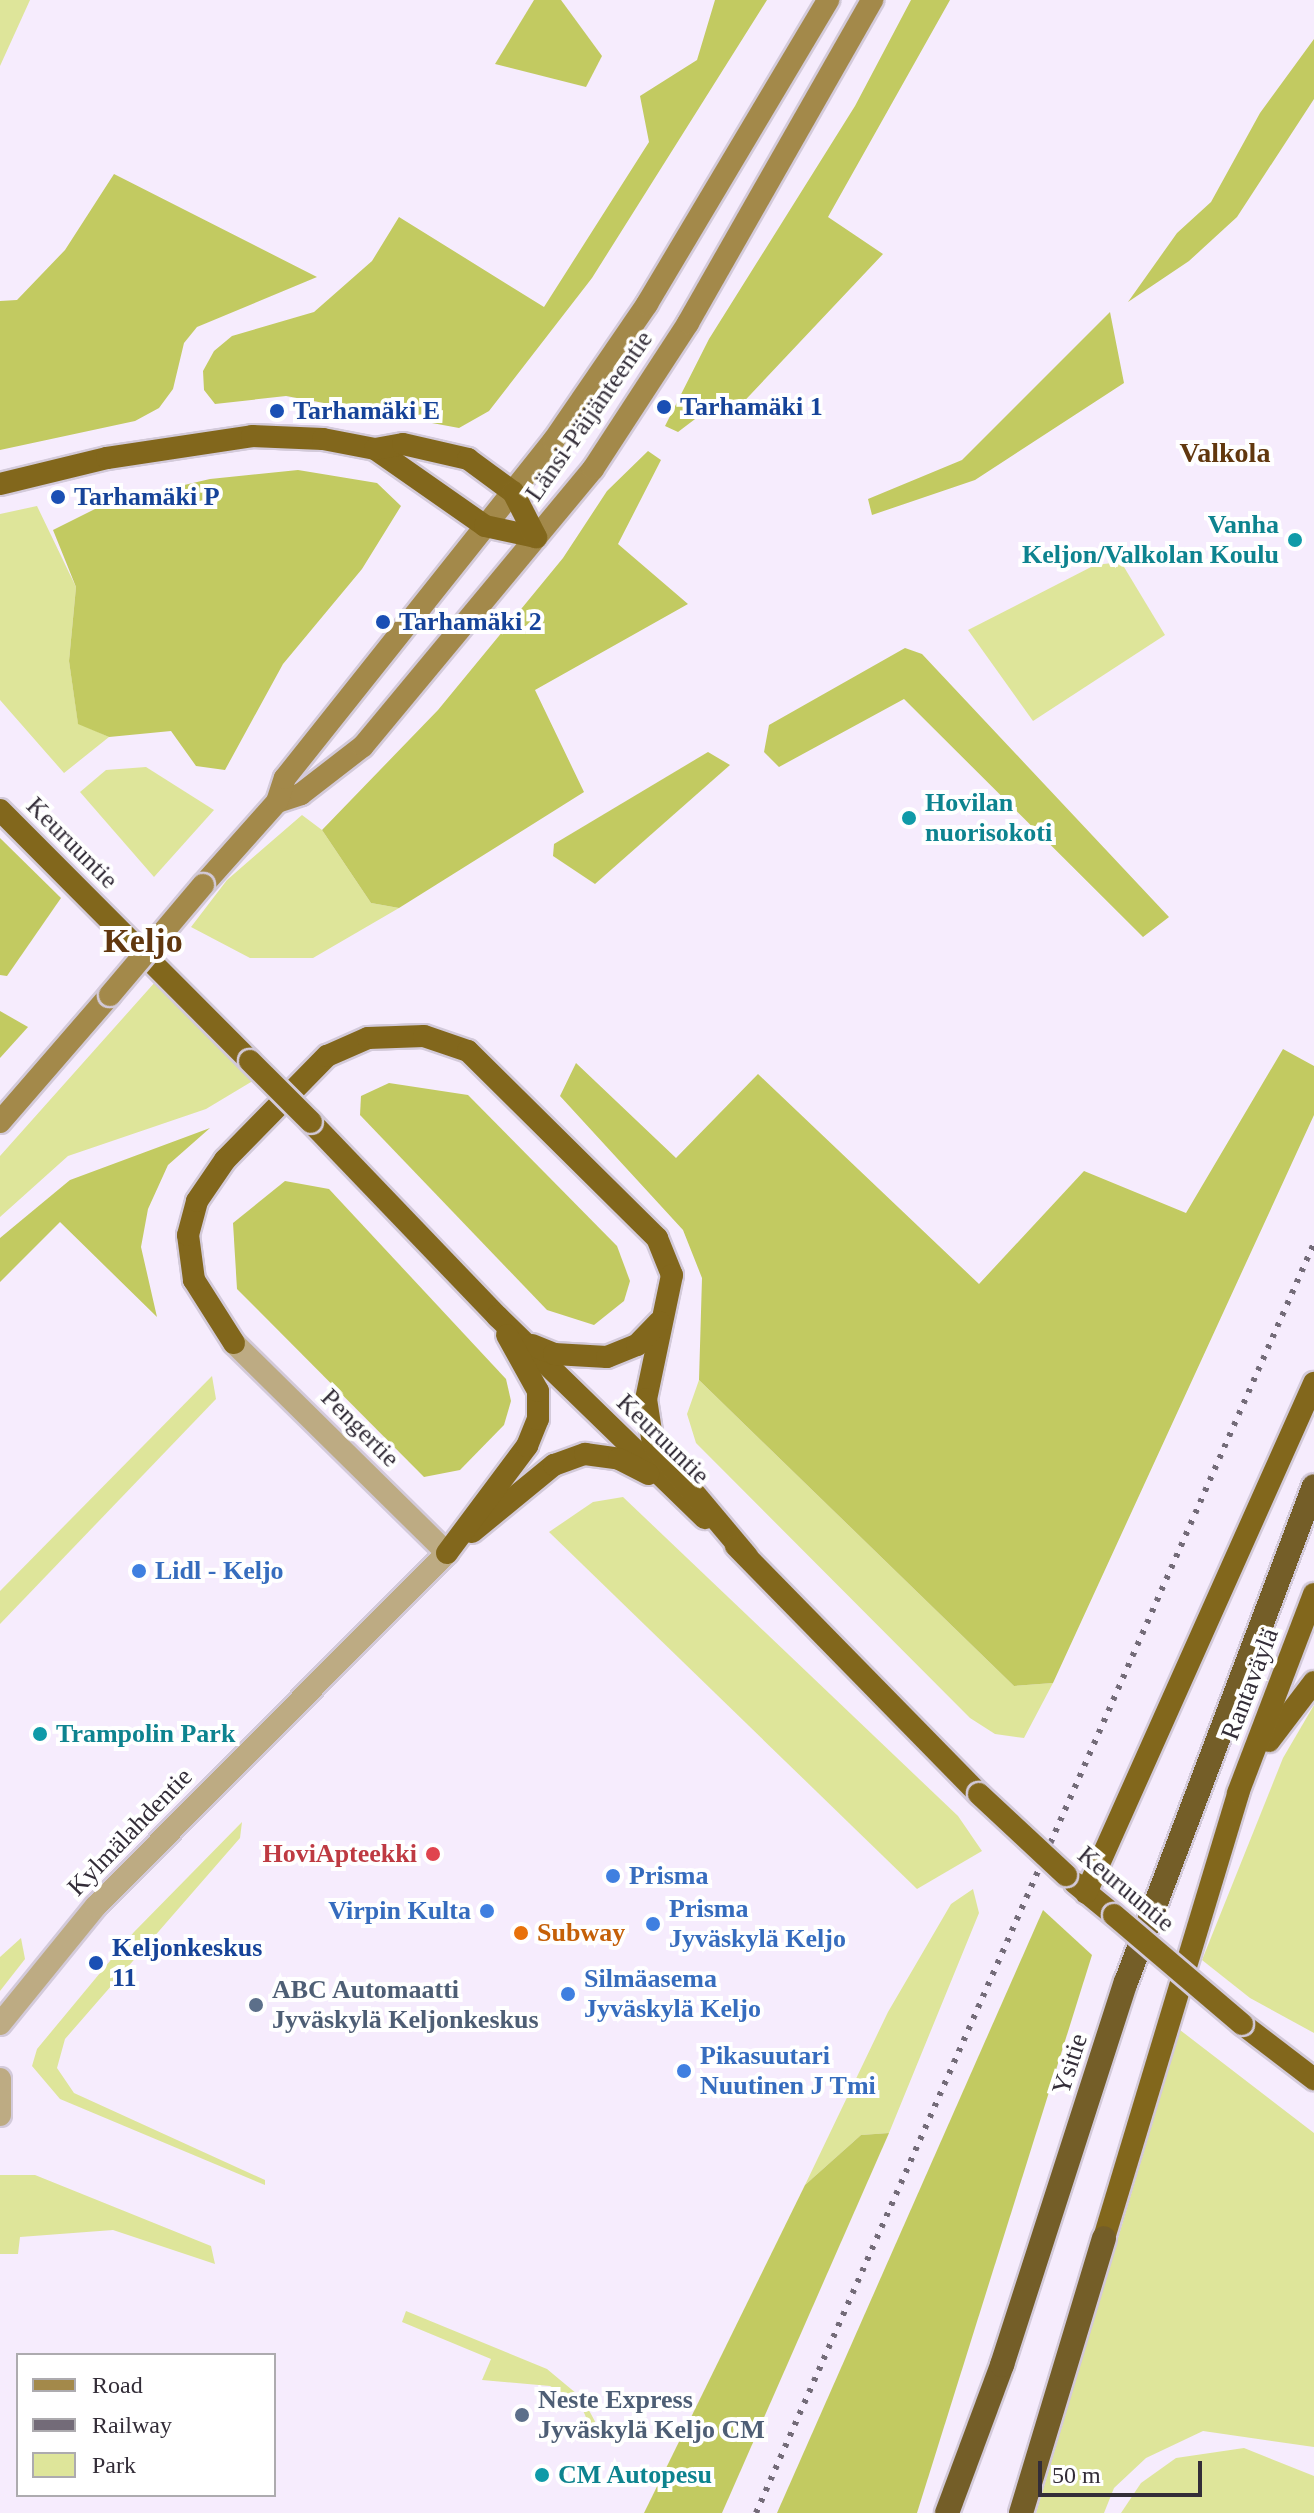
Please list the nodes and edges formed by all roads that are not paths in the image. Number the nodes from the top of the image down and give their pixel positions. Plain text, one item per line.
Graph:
1 (828, 0) edge
2 (872, 0) edge
3 (375, 449) junction
4 (0, 484) edge
5 (513, 492) junction
6 (485, 526) junction
7 (536, 537) junction
8 (277, 802) junction
9 (0, 810) edge
10 (0, 1122) edge
11 (665, 1315) junction
12 (497, 1316) junction
13 (234, 1343) joint
14 (527, 1344) junction
15 (1314, 1383) edge
16 (668, 1484) junction
17 (1314, 1486) edge
18 (447, 1553) junction
19 (747, 1556) junction
20 (1314, 1594) edge
21 (1254, 1636) joint
22 (1314, 1682) edge
23 (1238, 1793) junction
24 (1086, 1893) junction
25 (0, 2024) edge
26 (0, 2079) edge
27 (1314, 2079) edge
28 (0, 2115) edge
29 (1104, 2238) joint
30 (947, 2513) edge
31 (1021, 2513) edge

1 - 5 main road, Länsi-Päijänteentie
2 - 7 main road, Länsi-Päijänteentie
3 - 4 highway
3 - 5 highway
3 - 6 highway
5 - 6 main road, Länsi-Päijänteentie
5 - 7 highway
6 - 7 highway
6 - 8 main road, Länsi-Päijänteentie
7 - 8 main road, Länsi-Päijänteentie
8 - 10 main road, Länsi-Päijänteentie, bridge
9 - 12 highway, Keuruuntie, bridge
11 - 13 highway
11 - 14 highway
11 - 19 highway
12 - 14 highway, Keuruuntie
12 - 18 highway
13 - 18 street, Pengertie
14 - 16 highway, Keuruuntie
15 - 24 highway
16 - 18 highway
16 - 19 highway, Keuruuntie
17 - 21 highway, Rantaväylä
18 - 25 street, Kylmälahdentie
19 - 24 highway, Keuruuntie, bridge
20 - 23 highway, Rantaväylä
21 - 30 highway, Ysitie
22 - 23 highway
23 - 29 highway
24 - 27 highway, Keuruuntie, bridge
26 - 28 street
29 - 31 highway

